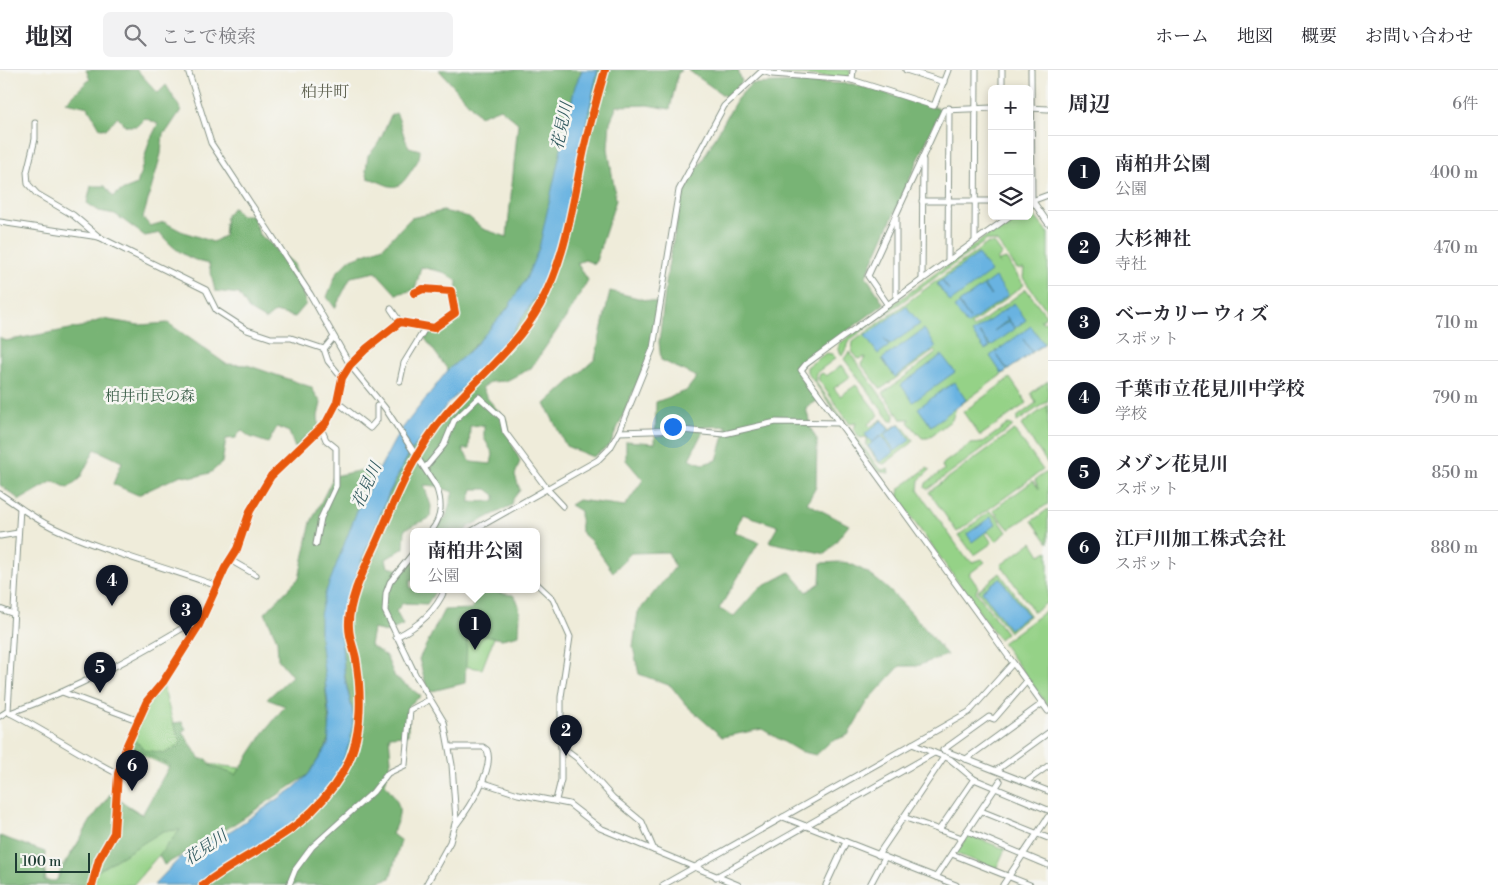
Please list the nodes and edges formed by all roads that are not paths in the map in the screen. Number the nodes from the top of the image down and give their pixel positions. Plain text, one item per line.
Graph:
1 (188, 70) edge
2 (762, 70) edge
3 (852, 70) edge
4 (906, 70) edge
5 (948, 70) edge
6 (976, 70) edge
7 (1002, 70) edge
8 (1031, 70) edge
9 (852, 80) junction
10 (944, 82) junction
11 (1002, 85) edge
12 (1031, 85) edge
13 (949, 108) junction
14 (976, 108) junction
15 (988, 108) edge
16 (1033, 108) edge
17 (1048, 108) edge
18 (34, 123) dead end
19 (1030, 130) edge
20 (923, 157) junction
21 (1031, 175) edge
22 (1048, 195) edge
23 (1033, 200) edge
24 (922, 201) junction
25 (948, 201) junction
26 (976, 201) junction
27 (988, 201) edge
28 (1033, 204) edge
29 (896, 214) junction
30 (1000, 220) edge
31 (0, 222) edge
32 (1048, 223) edge
33 (100, 237) junction
34 (975, 241) junction
35 (948, 260) junction
36 (922, 280) junction
37 (414, 293) dead end
38 (896, 299) junction
39 (888, 305) junction
40 (392, 309) dead end
41 (400, 322) junction
42 (426, 327) junction
43 (334, 337) junction
44 (324, 349) junction
45 (350, 365) junction
46 (342, 378) junction
47 (400, 381) dead end
48 (337, 402) junction
49 (377, 406) dead end
50 (840, 423) junction
51 (321, 428) junction
52 (619, 432) junction
53 (424, 466) junction
54 (548, 490) junction
55 (0, 494) edge
56 (563, 506) dead end
57 (20, 508) junction
58 (478, 526) junction
59 (433, 528) edge
60 (476, 528) edge
61 (480, 528) edge
62 (18, 533) junction
63 (0, 536) edge
64 (316, 544) dead end
65 (410, 557) edge
66 (230, 560) junction
67 (256, 576) dead end
68 (217, 586) junction
69 (540, 587) edge
70 (443, 593) edge
71 (0, 610) edge
72 (14, 614) junction
73 (202, 617) junction
74 (396, 638) junction
75 (1013, 663) junction
76 (1027, 682) junction
77 (62, 692) junction
78 (429, 700) junction
79 (1042, 703) junction
80 (1048, 711) edge
81 (8, 713) junction
82 (0, 716) edge
83 (137, 720) junction
84 (1048, 733) edge
85 (912, 744) junction
86 (561, 746) junction
87 (450, 747) junction
88 (934, 753) junction
89 (944, 757) junction
90 (966, 759) junction
91 (1048, 766) edge
92 (997, 770) junction
93 (118, 774) junction
94 (974, 779) junction
95 (1000, 781) dead end
96 (481, 782) junction
97 (1026, 782) junction
98 (994, 789) junction
99 (1048, 791) edge
100 (556, 800) junction
101 (1048, 810) edge
102 (981, 811) junction
103 (783, 817) junction
104 (903, 817) junction
105 (1048, 817) edge
106 (804, 826) junction
107 (455, 828) junction
108 (939, 830) junction
109 (967, 832) junction
110 (1037, 833) junction
111 (962, 838) junction
112 (1048, 838) edge
113 (846, 842) junction
114 (654, 850) junction
115 (952, 854) junction
116 (1024, 854) junction
117 (878, 855) junction
118 (884, 857) junction
119 (1048, 865) edge
120 (694, 867) junction
121 (1009, 876) junction
122 (716, 877) junction
123 (936, 877) junction
124 (947, 883) edge
125 (92, 885) edge
126 (289, 885) edge
127 (426, 885) edge
128 (663, 885) edge
129 (738, 885) edge
130 (826, 885) edge
131 (870, 885) edge
132 (956, 885) edge
133 (1002, 885) edge
134 (1030, 885) edge

1 - 43 street
2 - 9 street
2 - 52 street
3 - 9 street
4 - 10 street
5 - 10 street
6 - 14 street
7 - 11 street
8 - 12 street
9 - 10 street
13 - 14 street
13 - 20 street
13 - 25 street
14 - 15 street
14 - 26 street
16 - 17 street
18 - 33 street
19 - 21 street
20 - 24 street
20 - 29 street
22 - 23 street
24 - 25 street
24 - 36 street
25 - 26 street
25 - 35 street
26 - 27 street
26 - 34 street
28 - 32 street
29 - 38 street
29 - 39 street
30 - 34 street
31 - 33 street
33 - 44 street
34 - 35 street
35 - 36 street
36 - 38 street
37 - 42 street
38 - 39 street
39 - 50 street
40 - 41 street
41 - 42 street
41 - 45 street
42 - 47 street
43 - 44 street
43 - 45 street
44 - 46 street
45 - 46 street
45 - 53 street
46 - 48 street
48 - 49 street
48 - 51 street
50 - 52 street
50 - 75 street
51 - 64 street
51 - 66 street
52 - 54 street
53 - 54 street
53 - 59 street
54 - 56 street
54 - 58 street
55 - 57 street
57 - 62 street
57 - 68 street
58 - 60 street
58 - 61 street
62 - 63 street
62 - 72 street
65 - 74 street
66 - 67 street
66 - 68 street
68 - 73 street
69 - 86 street
70 - 74 street
71 - 72 street
72 - 81 street
73 - 77 street
73 - 83 street
74 - 78 street
75 - 76 street
75 - 85 street
76 - 79 street
76 - 90 street
77 - 81 street
77 - 83 street
78 - 87 street
78 - 126 street
79 - 80 street
79 - 90 street
81 - 82 street
81 - 93 street
83 - 93 street
84 - 92 street
85 - 88 street
85 - 103 street
86 - 100 street
86 - 114 street
87 - 96 street
87 - 107 street
88 - 89 street
88 - 106 street
89 - 94 street
89 - 104 street
90 - 92 street
91 - 97 street
92 - 97 street
93 - 125 street
94 - 98 street
94 - 108 street
95 - 98 street
96 - 100 street
96 - 107 street
97 - 99 street
98 - 101 street
98 - 102 street
100 - 114 street
102 - 109 street
102 - 110 street
103 - 106 street
103 - 120 street
104 - 108 street
104 - 117 street
105 - 110 street
106 - 113 street
106 - 122 street
107 - 127 street
108 - 111 street
109 - 111 street
109 - 116 street
110 - 112 street
110 - 116 street
111 - 115 street
113 - 117 street
113 - 130 street
114 - 120 street
115 - 121 street
115 - 123 street
116 - 119 street
116 - 121 street
117 - 118 street
118 - 123 street
118 - 131 street
120 - 122 street
120 - 128 street
121 - 133 street
121 - 134 street
122 - 129 street
123 - 124 street
124 - 132 street

